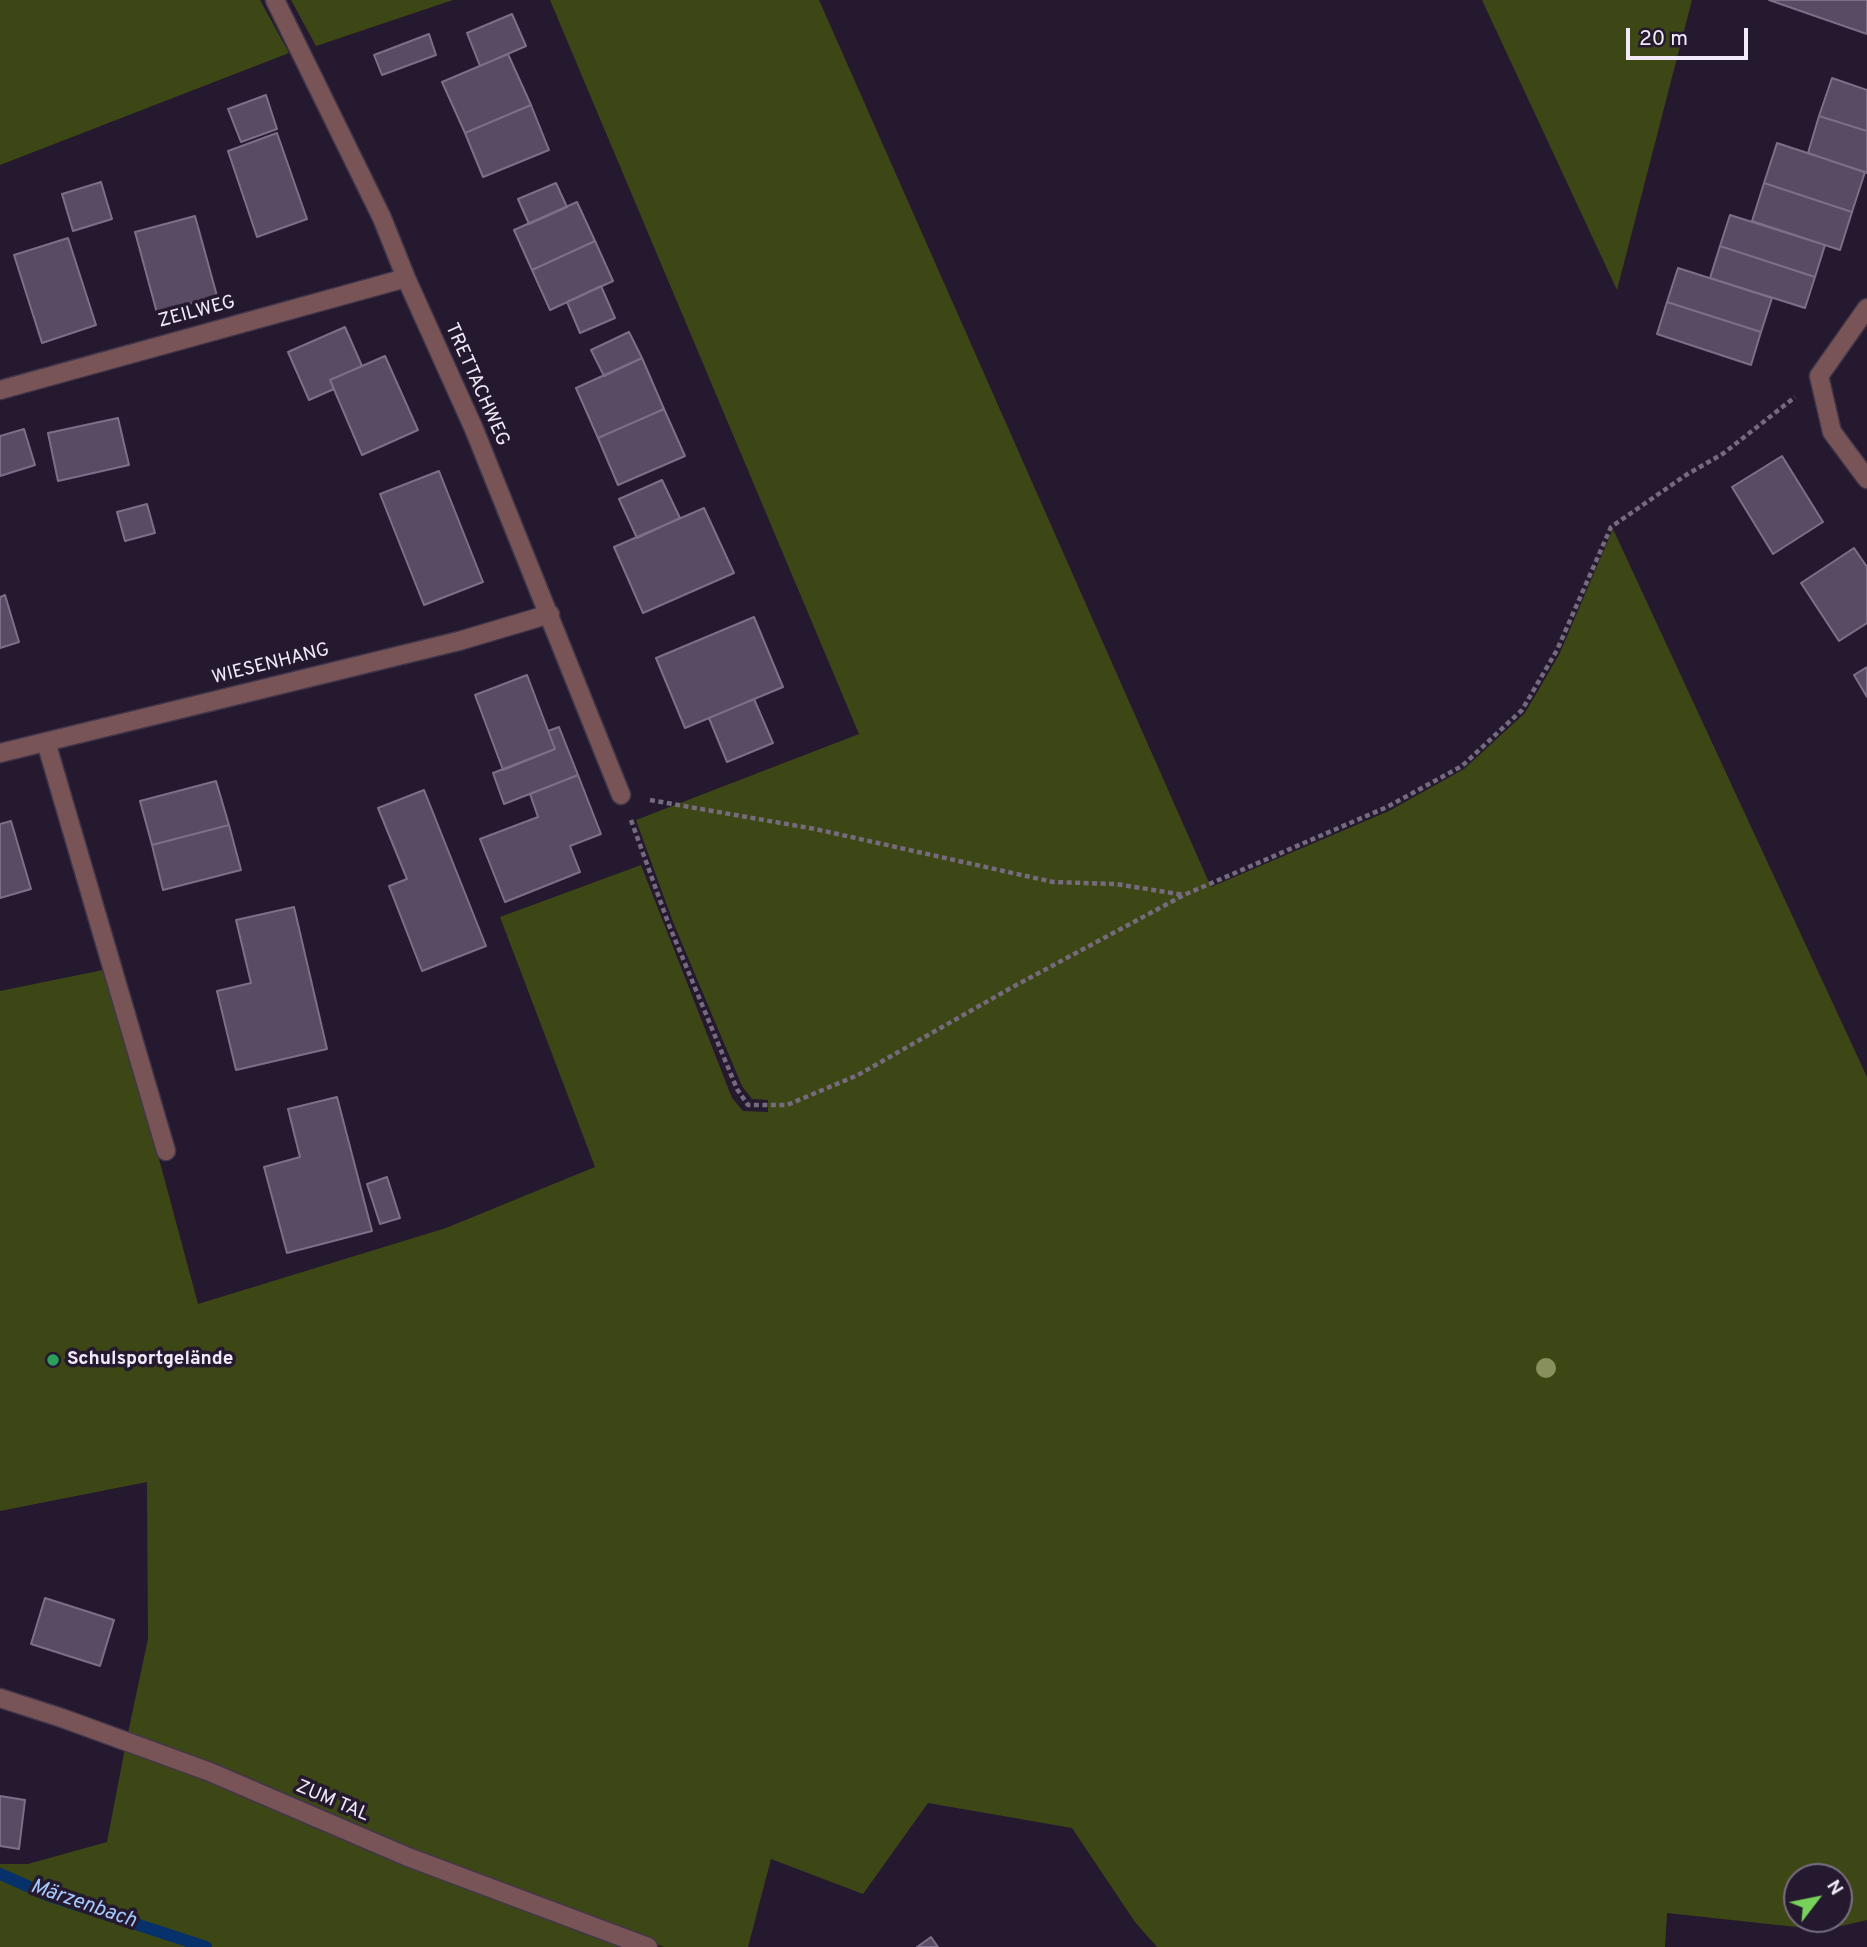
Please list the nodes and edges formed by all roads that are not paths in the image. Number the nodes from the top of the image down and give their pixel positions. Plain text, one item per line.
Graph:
1 (275, 0) edge
2 (406, 278) junction
3 (1867, 307) edge
4 (0, 390) edge
5 (1867, 479) edge
6 (550, 614) junction
7 (46, 742) junction
8 (0, 753) edge
9 (621, 794) road end
10 (166, 1151) dead end
11 (0, 1698) edge
12 (648, 1947) edge

1 - 2 street, TRETTACHWEG
2 - 4 street, ZEILWEG
2 - 6 street, TRETTACHWEG
3 - 5 street
6 - 7 street, WIESENHANG
6 - 9 street, TRETTACHWEG
7 - 8 street, WIESENHANG
7 - 10 street
11 - 12 street, ZUM TAL

